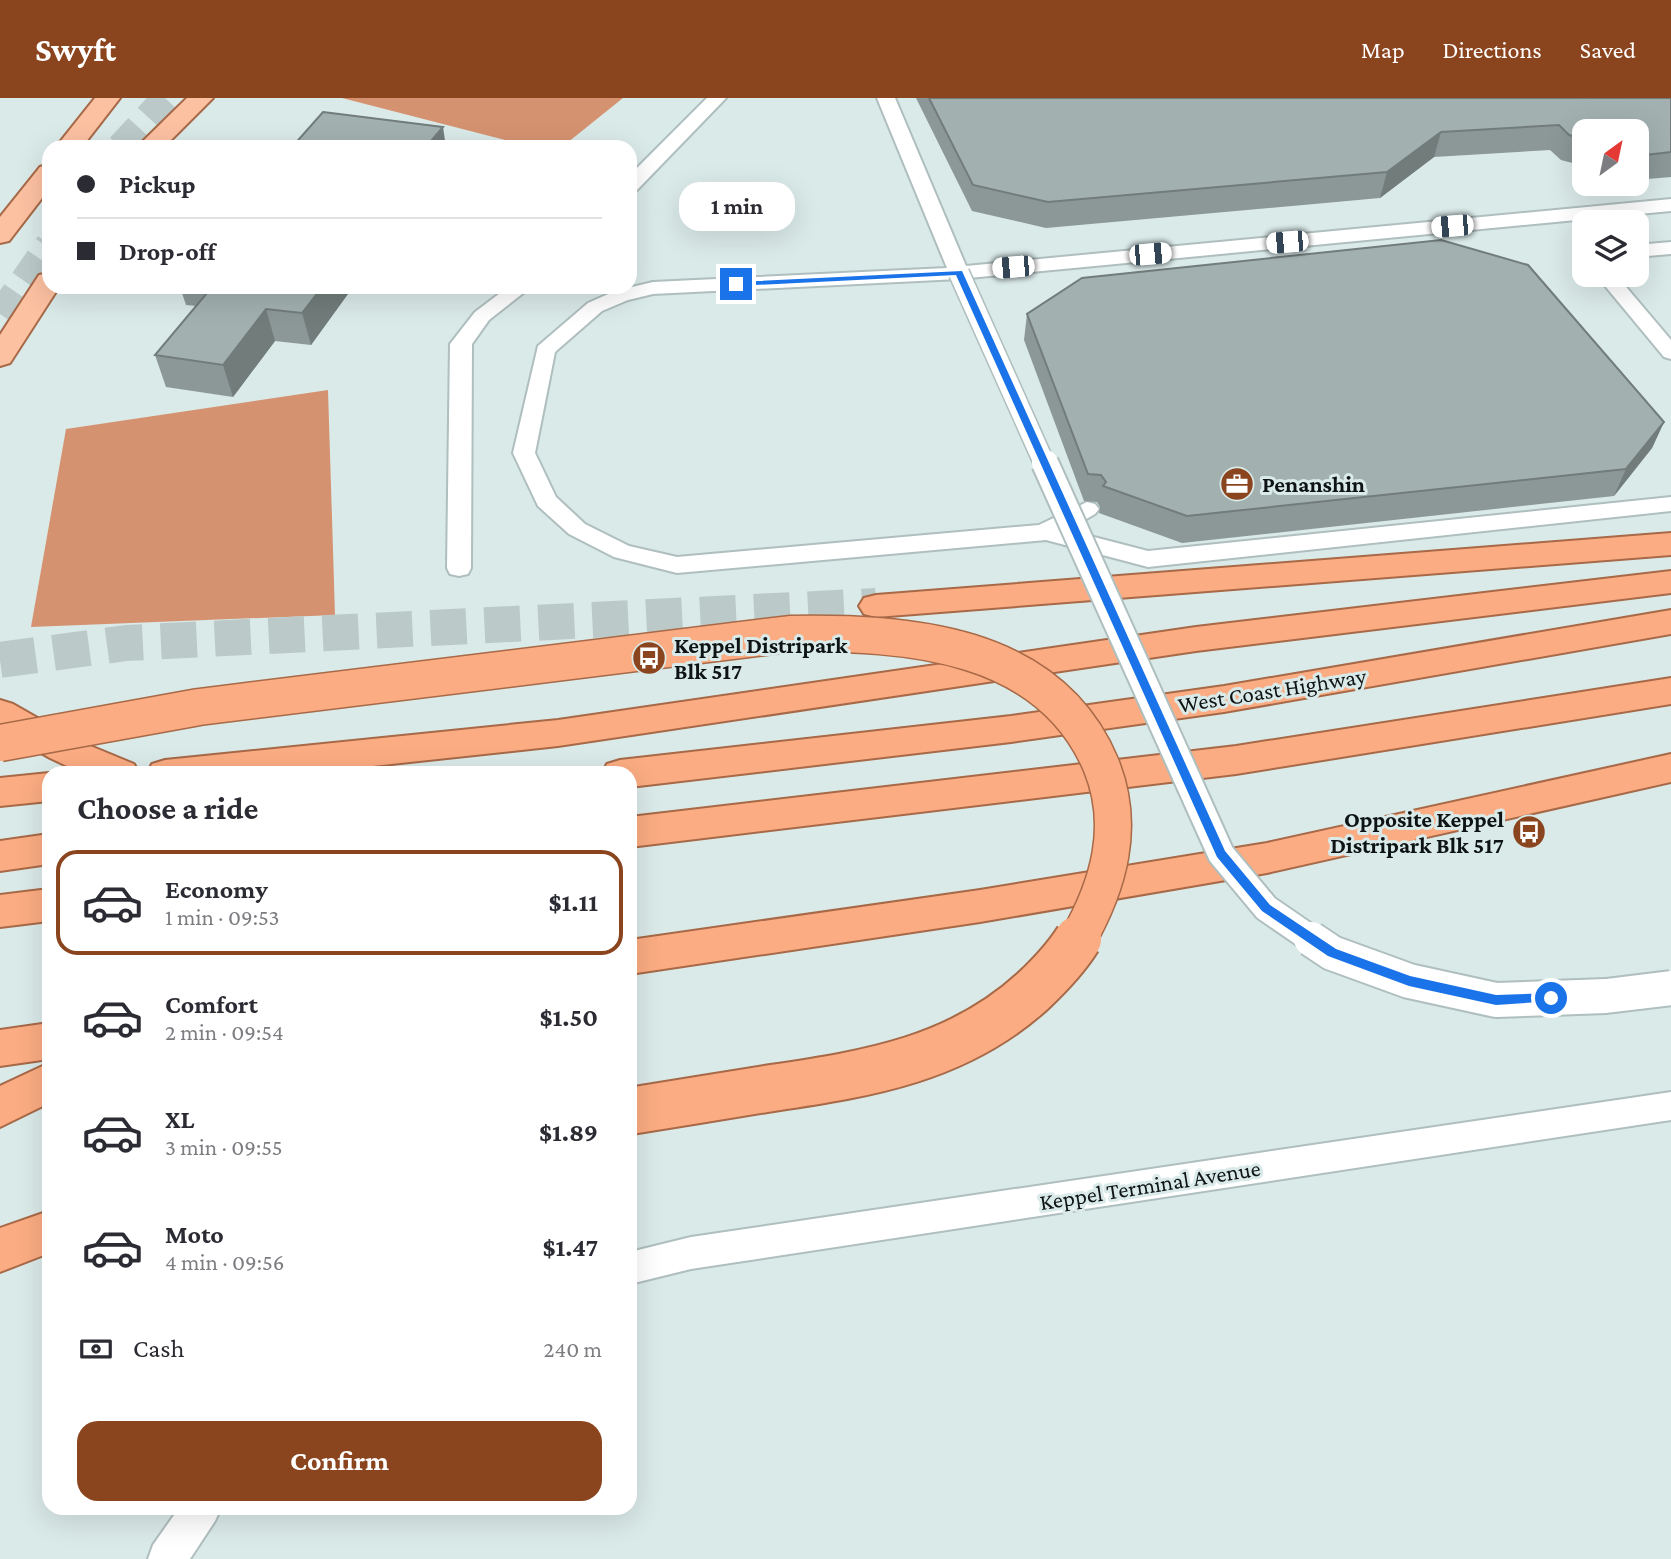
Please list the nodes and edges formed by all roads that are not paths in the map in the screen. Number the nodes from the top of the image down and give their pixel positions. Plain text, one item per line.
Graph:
1 (108, 98) edge
2 (201, 98) edge
3 (717, 98) edge
4 (886, 98) edge
5 (75, 140) edge
6 (157, 140) edge
7 (637, 179) edge
8 (42, 181) edge
9 (1671, 205) edge
10 (0, 235) edge
11 (1671, 248) edge
12 (1649, 250) edge
13 (959, 272) junction
14 (1616, 287) edge
15 (42, 292) edge
16 (637, 292) edge
17 (512, 294) edge
18 (626, 294) edge
19 (1669, 348) edge
20 (0, 357) edge
21 (1671, 504) edge
22 (1087, 509) dead end
23 (1046, 532) junction
24 (1671, 544) edge
25 (459, 568) dead end
26 (1671, 582) edge
27 (876, 606) tunnel mouth
28 (1671, 622) edge
29 (1671, 691) edge
30 (0, 713) edge
31 (0, 743) edge
32 (102, 766) edge
33 (242, 766) edge
34 (1671, 768) edge
35 (637, 772) edge
36 (42, 788) edge
37 (0, 792) edge
38 (637, 831) edge
39 (42, 850) edge
40 (0, 856) edge
41 (42, 906) edge
42 (0, 911) edge
43 (637, 956) edge
44 (1671, 988) edge
45 (42, 1042) edge
46 (0, 1048) edge
47 (42, 1086) edge
48 (1671, 1106) edge
49 (0, 1108) edge
50 (637, 1110) edge
51 (42, 1235) edge
52 (1, 1250) edge
53 (637, 1266) edge
54 (197, 1515) edge
55 (167, 1559) edge

1 - 5 main road
2 - 6 main road
3 - 7 lane
4 - 13 lane
8 - 10 main road
9 - 13 lane
11 - 12 lane
13 - 16 lane
13 - 44 lane, bridge
14 - 19 lane
15 - 20 main road
17 - 25 lane
18 - 23 lane
21 - 23 lane
22 - 23 lane
24 - 27 highway
26 - 33 highway
28 - 35 highway, West Coast Highway
29 - 38 highway
30 - 32 highway
31 - 50 highway, bridge
34 - 43 highway
36 - 37 highway
39 - 40 highway
41 - 42 highway
45 - 46 highway
47 - 49 highway
48 - 53 lane, Keppel Terminal Avenue
51 - 52 highway
54 - 55 lane

